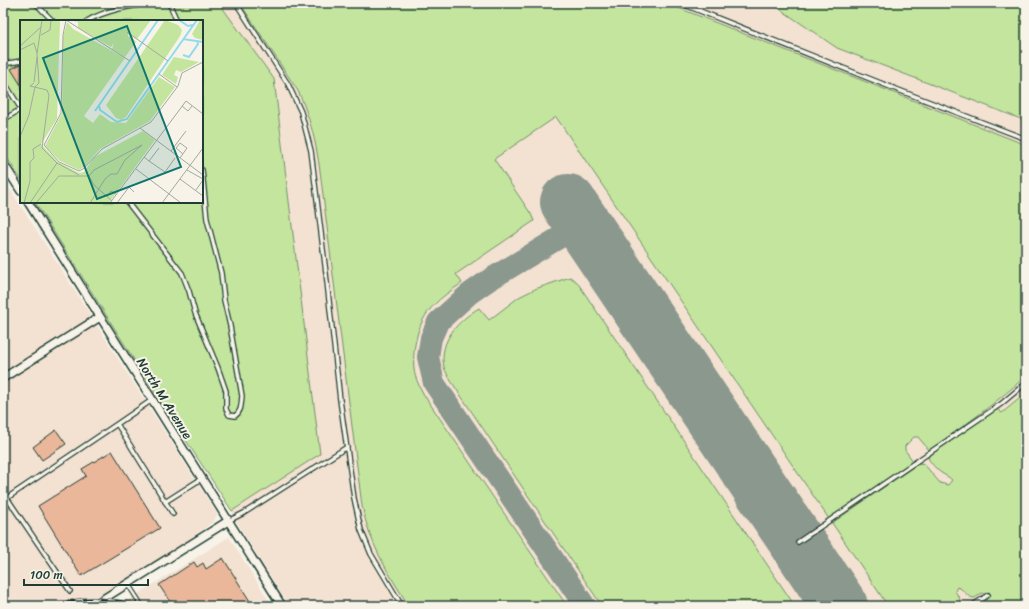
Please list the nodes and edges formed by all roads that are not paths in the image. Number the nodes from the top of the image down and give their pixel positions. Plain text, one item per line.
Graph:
1 (35, 3) edge
2 (152, 3) edge
3 (170, 3) edge
4 (236, 3) edge
5 (680, 3) edge
6 (52, 20) edge
7 (89, 20) edge
8 (177, 20) edge
9 (20, 61) edge
10 (3, 64) edge
11 (3, 80) edge
12 (20, 107) edge
13 (20, 110) edge
14 (3, 120) edge
15 (1026, 139) edge
16 (3, 163) edge
17 (203, 180) edge
18 (20, 190) edge
19 (29, 203) edge
20 (128, 203) edge
21 (100, 317) junction
22 (3, 378) edge
23 (1026, 383) edge
24 (152, 400) junction
25 (117, 424) junction
26 (347, 447) junction
27 (202, 478) junction
28 (165, 502) junction
29 (173, 514) dead end
30 (228, 521) junction
31 (798, 542) dead end
32 (128, 584) junction
33 (70, 591) dead end
34 (988, 595) dead end
35 (92, 606) edge
36 (142, 606) edge
37 (282, 606) edge
38 (402, 606) edge
39 (972, 606) edge

1 - 6 lane
2 - 7 lane
3 - 8 lane
4 - 26 lane
5 - 15 lane
9 - 10 lane
11 - 12 lane
13 - 14 lane
16 - 18 street
17 - 20 lane
19 - 21 street, North M Avenue
21 - 22 street
21 - 24 street, North M Avenue
23 - 31 lane
24 - 25 lane
24 - 27 street, North M Avenue
25 - 28 lane
25 - 33 lane
26 - 30 lane
26 - 38 lane
27 - 28 lane
27 - 30 street, North M Avenue
28 - 29 lane
30 - 32 street
30 - 37 street, North M Avenue
32 - 35 street
32 - 36 lane
34 - 39 lane

